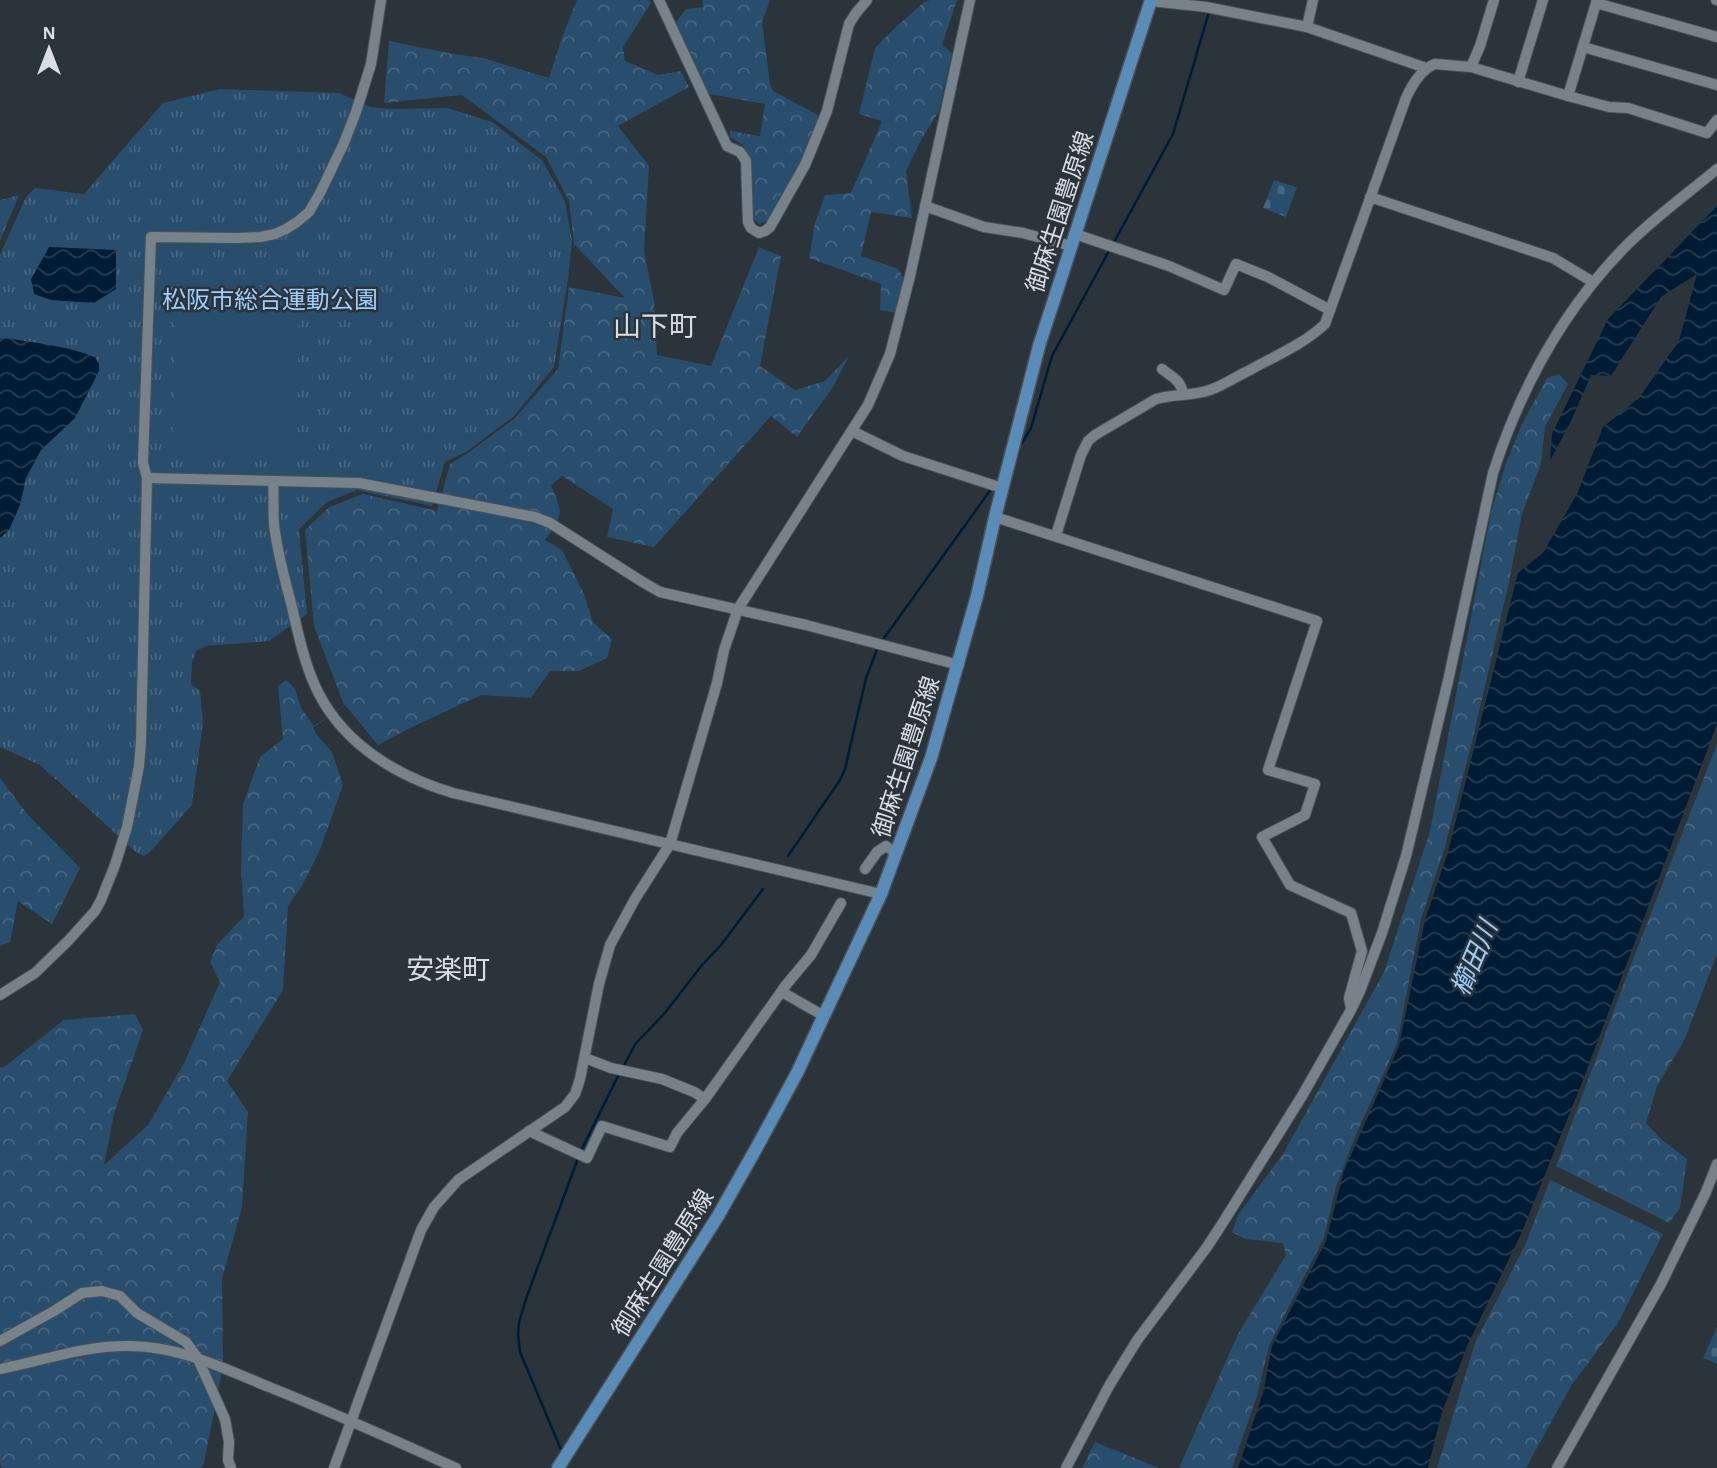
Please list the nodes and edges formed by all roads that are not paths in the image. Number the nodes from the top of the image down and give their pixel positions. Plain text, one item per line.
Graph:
1 (381, 0) edge
2 (659, 0) edge
3 (867, 0) edge
4 (970, 0) edge
5 (1151, 0) edge
6 (1313, 0) edge
7 (1494, 0) edge
8 (1543, 0) edge
9 (1596, 1) edge
10 (1307, 27) junction
11 (1717, 37) edge
12 (1583, 47) junction
13 (1471, 67) junction
14 (1426, 68) junction
15 (1518, 82) junction
16 (1717, 85) edge
17 (1568, 96) junction
18 (1717, 120) edge
19 (1717, 169) edge
20 (1370, 197) junction
21 (925, 206) junction
22 (1073, 240) junction
23 (1593, 282) junction
24 (1330, 310) junction
25 (1162, 369) dead end
26 (1183, 394) junction
27 (852, 430) junction
28 (147, 478) junction
29 (273, 481) junction
30 (1002, 488) junction
31 (995, 517) junction
32 (1056, 536) junction
33 (738, 609) junction
34 (959, 665) junction
35 (670, 844) junction
36 (897, 853) junction
37 (865, 869) dead end
38 (881, 894) junction
39 (841, 903) dead end
40 (782, 992) junction
41 (0, 995) edge
42 (1351, 1010) junction
43 (824, 1016) junction
44 (585, 1058) junction
45 (705, 1099) junction
46 (529, 1131) junction
47 (1717, 1164) edge
48 (0, 1341) edge
49 (197, 1357) junction
50 (0, 1369) edge
51 (351, 1422) junction
52 (562, 1461) edge
53 (231, 1468) edge
54 (334, 1468) edge
55 (456, 1468) edge
56 (1066, 1468) edge
57 (1557, 1468) edge

1 - 28 street
2 - 3 street
4 - 21 street
5 - 10 street
5 - 22 main road, 御麻生園豊原線
6 - 10 street
7 - 13 street
8 - 15 street
9 - 11 street
9 - 12 street
10 - 14 street
12 - 16 street
12 - 17 street
13 - 14 street
13 - 15 street
14 - 20 street
15 - 17 street
17 - 18 street
19 - 23 street
20 - 23 street
20 - 24 street
21 - 22 street
21 - 27 street
22 - 24 street
22 - 30 main road, 御麻生園豊原線
23 - 42 street
24 - 26 street
25 - 26 street
26 - 32 street
27 - 30 street
27 - 33 street
28 - 29 street
28 - 41 street
29 - 33 street
29 - 35 street
30 - 31 main road, 御麻生園豊原線
31 - 32 street
31 - 34 main road, 御麻生園豊原線
32 - 42 street
33 - 34 street
33 - 35 street
34 - 36 main road, 御麻生園豊原線
35 - 38 street
35 - 44 street
36 - 37 street
36 - 38 main road, 御麻生園豊原線
38 - 43 main road, 御麻生園豊原線
39 - 40 street
40 - 43 street
40 - 45 street
42 - 56 street
43 - 52 main road, 御麻生園豊原線
44 - 45 street
44 - 46 street
45 - 46 street
46 - 51 street
47 - 57 street
48 - 49 street
49 - 50 street
49 - 51 street
49 - 53 street
51 - 54 street
51 - 55 street

